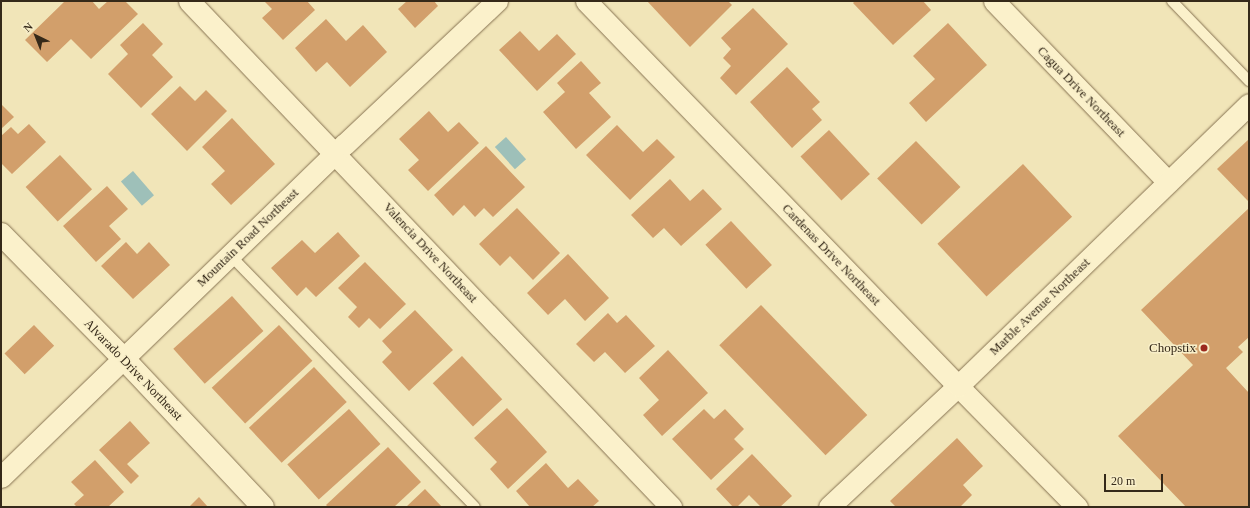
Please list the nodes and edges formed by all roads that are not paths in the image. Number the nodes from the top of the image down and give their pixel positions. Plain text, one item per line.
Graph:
1 (189, 1) edge
2 (496, 1) edge
3 (586, 1) edge
4 (994, 1) edge
5 (1172, 1) edge
6 (1249, 81) edge
7 (1249, 104) edge
8 (335, 153) junction
9 (1168, 182) junction
10 (1, 234) edge
11 (230, 255) junction
12 (124, 359) junction
13 (958, 386) junction
14 (1, 477) edge
15 (263, 507) edge
16 (475, 507) edge
17 (671, 507) edge
18 (829, 507) edge
19 (1077, 507) edge

1 - 8 street, Valencia Drive Northeast
2 - 8 street, Mountain Road Northeast
3 - 13 street, Cardenas Drive Northeast
4 - 9 street, Cagua Drive Northeast
5 - 6 lane
7 - 9 street, Marble Avenue Northeast
8 - 11 street, Mountain Road Northeast
8 - 17 street, Valencia Drive Northeast
9 - 13 street, Marble Avenue Northeast
10 - 12 street, Alvarado Drive Northeast
11 - 12 street, Mountain Road Northeast
11 - 16 lane
12 - 14 street, Mountain Road Northeast
12 - 15 street, Alvarado Drive Northeast
13 - 18 street, Marble Avenue Northeast
13 - 19 street, Cardenas Drive Northeast

